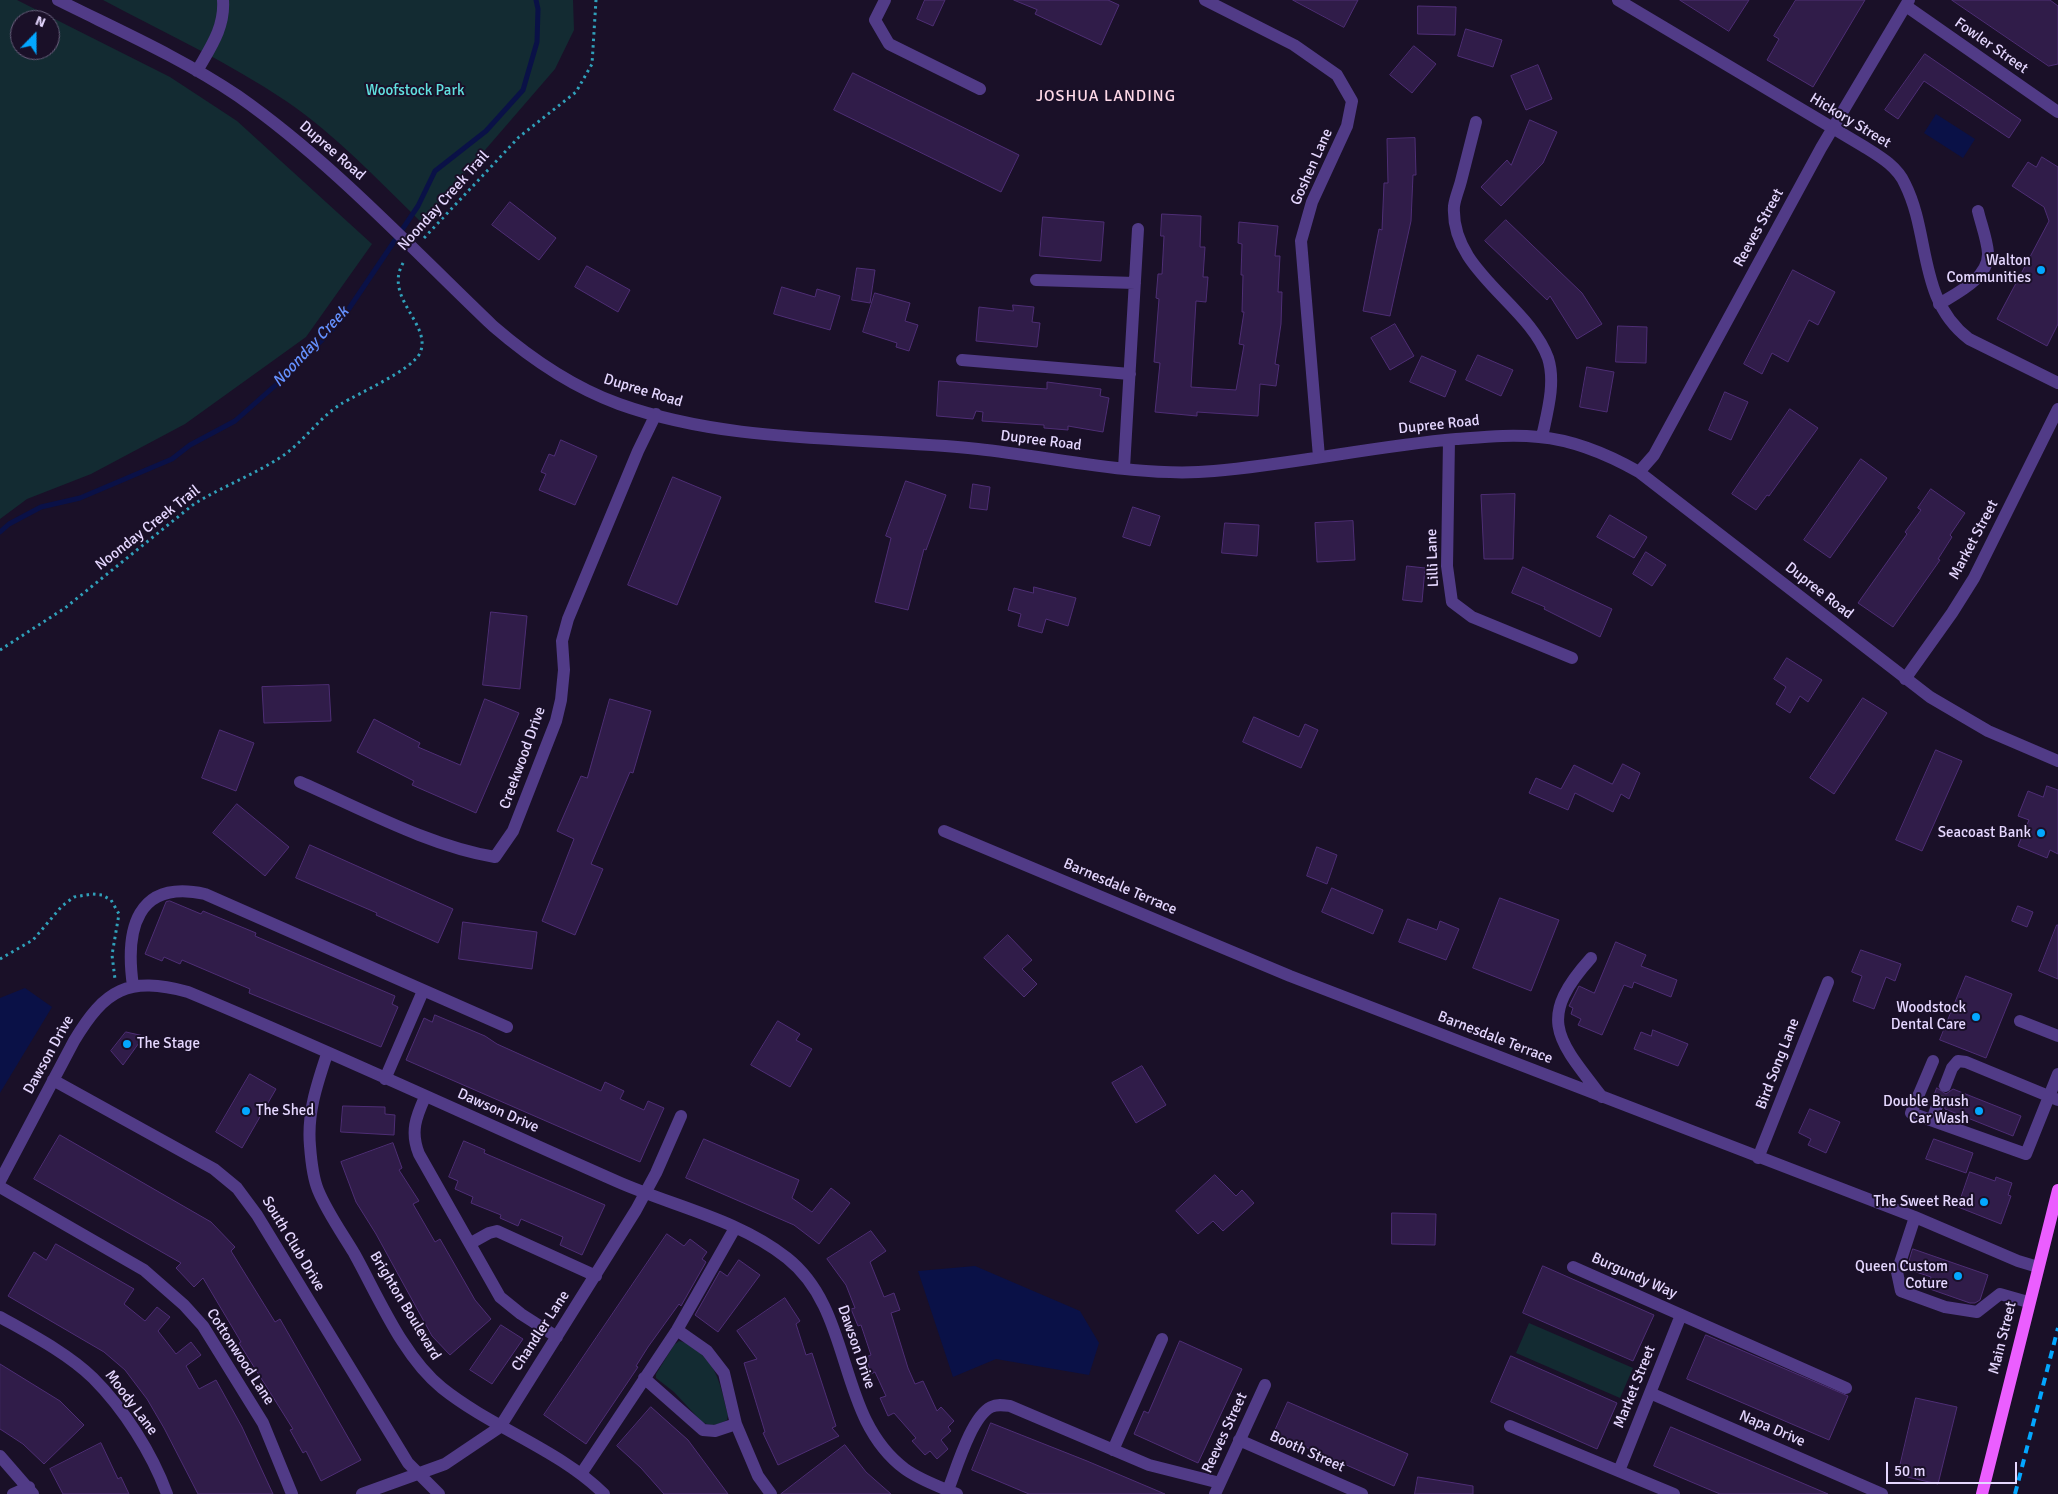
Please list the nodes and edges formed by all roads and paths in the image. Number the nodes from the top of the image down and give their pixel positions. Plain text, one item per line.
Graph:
1 (58, 0) edge
2 (223, 0) edge
3 (596, 0) edge
4 (885, 0) edge
5 (1205, 0) edge
6 (1618, 0) edge
7 (1907, 3) edge
8 (197, 71) junction
9 (980, 88) dead end
10 (2058, 112) edge
11 (1476, 122) dead end
12 (1832, 129) junction
13 (1978, 211) dead end
14 (1138, 229) dead end
15 (422, 241) dead end
16 (410, 255) dead end
17 (1036, 280) dead end
18 (1135, 283) junction
19 (1939, 304) junction
20 (962, 360) dead end
21 (1130, 374) junction
22 (2058, 383) edge
23 (2058, 409) edge
24 (656, 414) junction
25 (1542, 437) junction
26 (1449, 440) junction
27 (1319, 457) junction
28 (1124, 468) junction
29 (1640, 472) junction
30 (0, 650) edge
31 (1572, 658) dead end
32 (1905, 679) junction
33 (2058, 761) edge
34 (300, 782) dead end
35 (944, 831) dead end
36 (1591, 958) dead end
37 (0, 959) edge
38 (116, 982) dead end
39 (1828, 982) dead end
40 (133, 986) junction
41 (423, 991) junction
42 (2020, 1021) dead end
43 (506, 1027) dead end
44 (2058, 1036) edge
45 (328, 1054) junction
46 (1932, 1061) dead end
47 (2058, 1074) edge
48 (384, 1079) junction
49 (53, 1080) junction
50 (1945, 1086) tunnel mouth
51 (425, 1097) junction
52 (1602, 1097) junction
53 (2054, 1098) edge
54 (1937, 1106) tunnel mouth
55 (681, 1116) dead end
56 (1932, 1120) junction
57 (1758, 1158) junction
58 (0, 1181) edge
59 (0, 1187) edge
60 (2058, 1190) edge
61 (645, 1193) junction
62 (1915, 1217) junction
63 (735, 1228) junction
64 (472, 1244) junction
65 (1573, 1267) dead end
66 (2038, 1267) junction
67 (596, 1276) junction
68 (2028, 1302) junction
69 (1681, 1315) junction
70 (0, 1317) edge
71 (677, 1330) junction
72 (557, 1337) junction
73 (1162, 1339) dead end
74 (644, 1378) junction
75 (1264, 1385) dead end
76 (1846, 1388) dead end
77 (1650, 1393) junction
78 (736, 1424) junction
79 (500, 1426) junction
80 (1510, 1426) dead end
81 (1239, 1440) junction
82 (1113, 1450) junction
83 (0, 1456) edge
84 (1619, 1471) junction
85 (420, 1474) junction
86 (581, 1474) junction
87 (1217, 1488) edge
88 (31, 1491) edge
89 (952, 1492) edge
90 (12, 1494) edge
91 (168, 1494) edge
92 (292, 1494) edge
93 (362, 1494) edge
94 (439, 1494) edge
95 (604, 1494) edge
96 (770, 1494) edge
97 (1362, 1494) edge
98 (1674, 1494) edge
99 (1882, 1494) edge
100 (1982, 1494) edge

1 - 8 street, Dupree Road
2 - 8 street
3 - 15 path, Noonday Creek Trail
4 - 9 street
5 - 27 street, Goshen Lane
6 - 12 street, Hickory Street
7 - 10 street, Fowler Street
7 - 12 street, Reeves Street
8 - 24 street, Dupree Road
11 - 25 street
12 - 19 street, Hickory Street
12 - 29 street, Reeves Street
13 - 19 street
14 - 18 street
16 - 30 path, Noonday Creek Trail
17 - 18 street
18 - 21 street
19 - 22 street, Hickory Street
20 - 21 street
21 - 28 street
23 - 32 street, Market Street
24 - 28 street, Dupree Road
24 - 34 street, Creekwood Drive
25 - 26 street, Dupree Road
25 - 29 street, Dupree Road
26 - 27 street, Dupree Road
26 - 31 street, Lilli Lane
27 - 28 street, Dupree Road
29 - 32 street, Dupree Road
32 - 33 street, Dupree Road
35 - 52 street, Barnesdale Terrace
36 - 52 street
37 - 38 path
39 - 57 street, Bird Song Lane
40 - 41 street
40 - 45 street, Dawson Drive
40 - 49 street, Dawson Drive
41 - 43 street
41 - 48 street
42 - 44 street
45 - 48 street, Dawson Drive
45 - 79 street, Brighton Boulevard
46 - 56 street
47 - 53 street
48 - 51 street, Dawson Drive
49 - 58 street, Dawson Drive
49 - 85 street, South Club Drive
50 - 53 street
51 - 61 street, Dawson Drive
51 - 64 street
52 - 57 street, Barnesdale Terrace
53 - 56 street
54 - 56 street
55 - 61 street, Chandler Lane
57 - 62 street, Barnesdale Terrace
59 - 92 street, Cottonwood Lane
60 - 66 main road, Main Street
61 - 63 street, Dawson Drive
61 - 67 street, Chandler Lane
62 - 66 street, Barnesdale Terrace
62 - 68 street
63 - 71 street
63 - 89 street, Dawson Drive
64 - 67 street
64 - 72 street
65 - 69 street, Burgundy Way
66 - 68 main road, Main Street
67 - 72 street, Chandler Lane
68 - 100 main road, Main Street
69 - 76 street, Burgundy Way
69 - 77 street, Market Street
70 - 91 street, Moody Lane
71 - 74 street
71 - 78 street
72 - 79 street, Chandler Lane
73 - 82 street
74 - 78 street
74 - 86 street
75 - 81 street, Reeves Street
77 - 84 street, Market Street
77 - 99 street, Napa Drive
78 - 96 street
79 - 85 street, Chandler Lane
79 - 86 street, Brighton Boulevard
80 - 84 street
81 - 87 street, Reeves Street
81 - 97 street, Booth Street
82 - 87 street
82 - 89 street
83 - 88 street
84 - 98 street
85 - 93 street, Chandler Lane
85 - 94 street, South Club Drive
86 - 95 street, Brighton Boulevard
88 - 90 street

